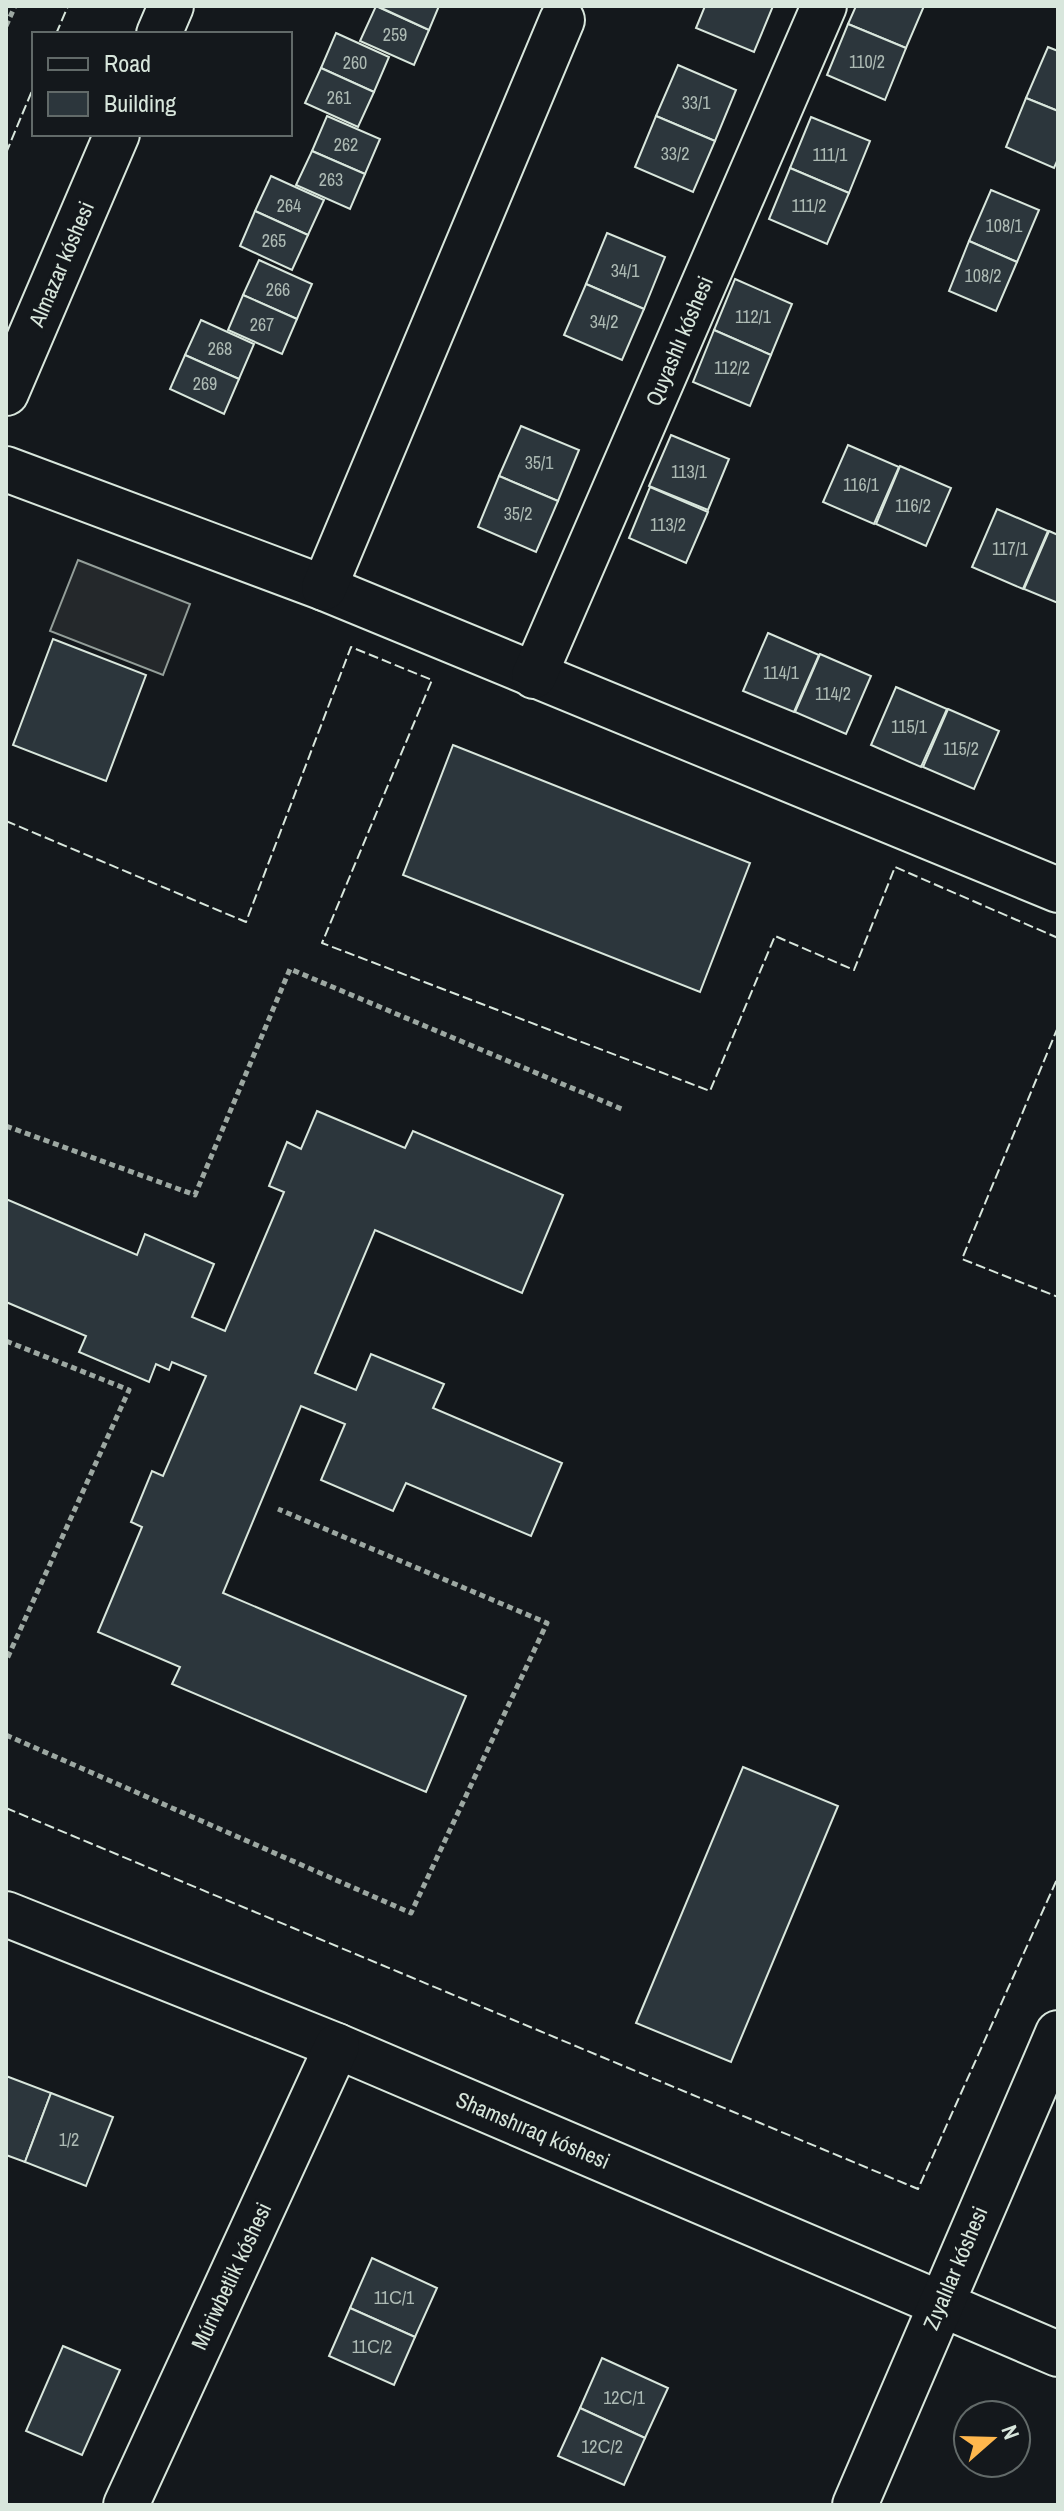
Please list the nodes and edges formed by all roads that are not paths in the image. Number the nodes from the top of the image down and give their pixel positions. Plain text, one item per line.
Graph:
1 (171, 6) edge
2 (824, 6) edge
3 (562, 20) dead end
4 (160, 32) edge
5 (116, 136) edge
6 (6, 393) edge
7 (6, 469) edge
8 (324, 588) junction
9 (534, 676) junction
10 (1058, 890) edge
11 (6, 1914) edge
12 (1058, 2033) edge
13 (337, 2046) junction
14 (939, 2305) junction
15 (1058, 2354) edge
16 (126, 2505) edge
17 (855, 2505) edge

1 - 4 street
2 - 9 street, Quyashlı kóshesi
3 - 8 street
5 - 6 street, Almazar kóshesi
7 - 8 street
8 - 9 street
9 - 10 street
11 - 13 street, Shamshıraq kóshesi
12 - 14 street, Zıyalılar kóshesi
13 - 14 street, Shamshıraq kóshesi
13 - 16 street, Múriwbetlik kóshesi
14 - 15 street, Shamshıraq kóshesi
14 - 17 street, Zıyalılar kóshesi

